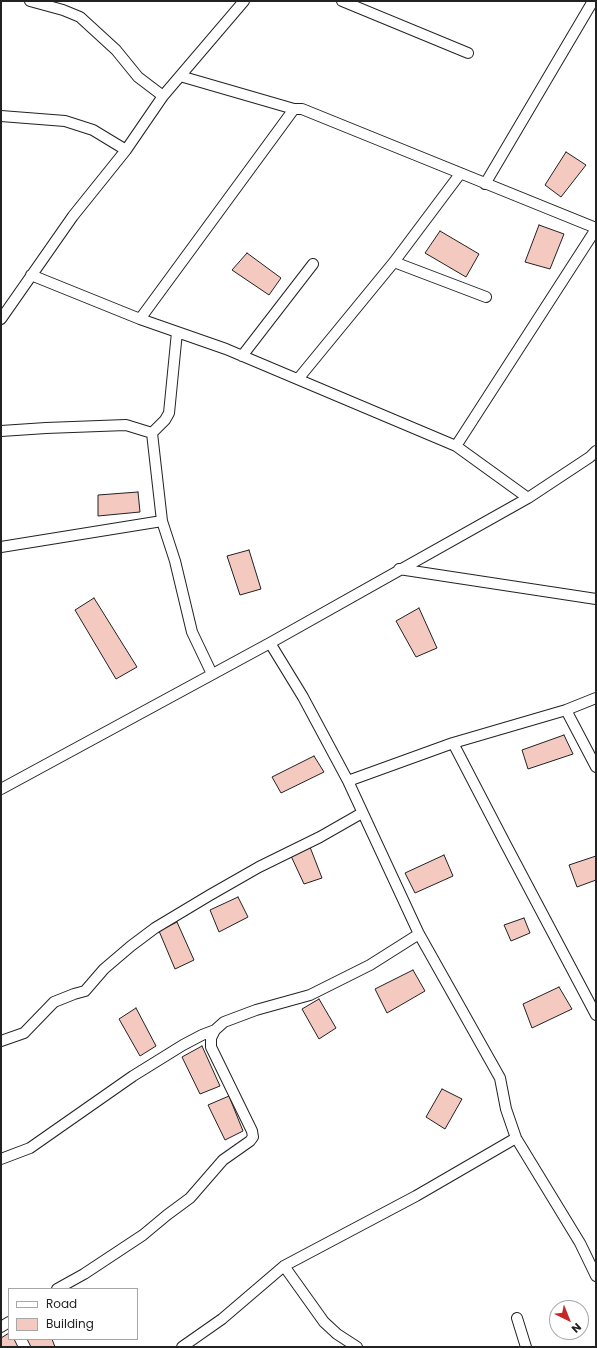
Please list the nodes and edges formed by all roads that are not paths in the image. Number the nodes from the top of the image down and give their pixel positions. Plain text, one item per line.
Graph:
1 (30, 1) edge
2 (244, 1) edge
3 (342, 1) edge
4 (593, 1) edge
5 (468, 53) dead end
6 (180, 76) junction
7 (163, 96) junction
8 (294, 109) junction
9 (1, 116) edge
10 (126, 150) junction
11 (460, 174) junction
12 (485, 184) junction
13 (596, 229) edge
14 (394, 262) junction
15 (313, 264) dead end
16 (31, 275) junction
17 (486, 297) dead end
18 (1, 319) edge
19 (140, 319) junction
20 (177, 332) junction
21 (242, 356) junction
22 (298, 379) junction
23 (1, 431) edge
24 (152, 433) junction
25 (456, 446) junction
26 (596, 451) edge
27 (528, 498) junction
28 (162, 521) junction
29 (1, 547) edge
30 (400, 569) junction
31 (596, 599) edge
32 (270, 643) junction
33 (212, 674) junction
34 (596, 698) edge
35 (566, 710) junction
36 (453, 743) junction
37 (596, 767) edge
38 (348, 781) junction
39 (1, 789) edge
40 (362, 812) junction
41 (419, 934) junction
42 (596, 1014) edge
43 (215, 1030) junction
44 (1, 1041) edge
45 (516, 1138) junction
46 (1, 1159) edge
47 (284, 1266) junction
48 (596, 1276) edge
49 (59, 1288) edge
50 (517, 1318) dead end
51 (182, 1347) edge
52 (357, 1347) edge
53 (526, 1347) edge

1 - 7 street
2 - 6 street
3 - 5 street
4 - 12 street
6 - 7 street
6 - 8 street
7 - 10 street
8 - 11 street
8 - 19 street
9 - 10 street
10 - 16 street
11 - 12 street
11 - 14 street
12 - 13 street
13 - 25 street
14 - 17 street
14 - 22 street
15 - 21 street
16 - 18 street
16 - 19 street
19 - 20 street
20 - 21 street
20 - 24 street
21 - 22 street
22 - 25 street
23 - 24 street
24 - 28 street
25 - 27 street
26 - 27 street
27 - 30 street
28 - 29 street
28 - 33 street
30 - 31 street
30 - 32 street
32 - 33 street
32 - 38 street
33 - 39 street
34 - 35 street
35 - 36 street
35 - 37 street
36 - 38 street
36 - 42 street
38 - 40 street
40 - 41 street
40 - 44 street
41 - 43 street
41 - 45 street
43 - 46 street
43 - 49 street
45 - 47 street
45 - 48 street
47 - 51 street
47 - 52 street
50 - 53 street

